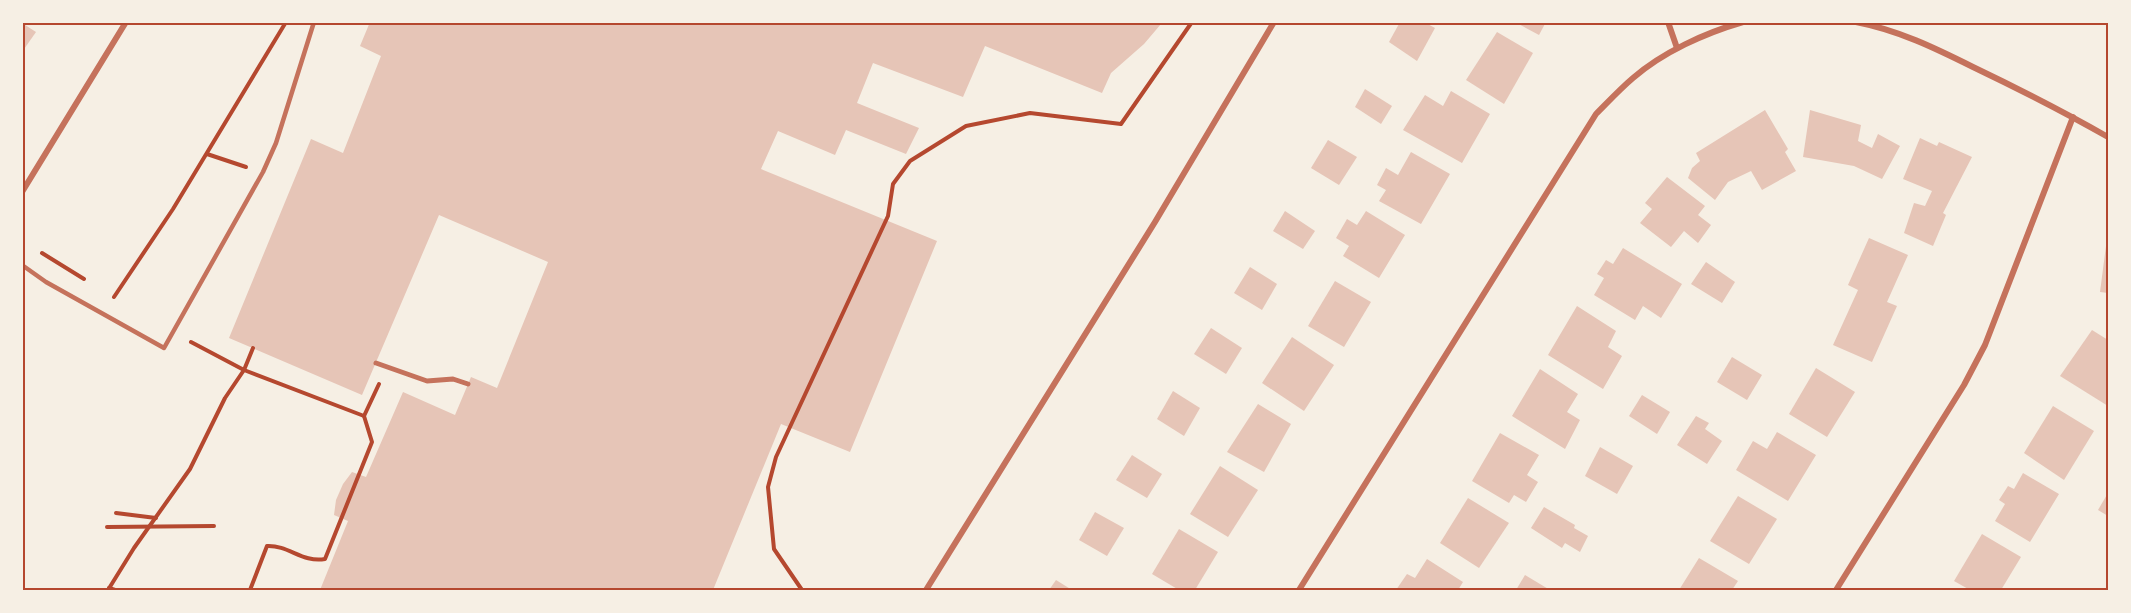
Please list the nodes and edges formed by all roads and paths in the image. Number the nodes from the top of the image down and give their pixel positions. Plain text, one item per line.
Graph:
1 (126, 22) edge
2 (286, 22) edge
3 (314, 22) edge
4 (1192, 22) edge
5 (1274, 22) edge
6 (1668, 22) edge
7 (1743, 22) edge
8 (1856, 22) edge
9 (1677, 48) junction
10 (2073, 117) junction
11 (2109, 137) edge
12 (207, 154) junction
13 (263, 172) junction
14 (22, 192) edge
15 (41, 253) dead end
16 (22, 265) edge
17 (86, 280) dead end
18 (105, 291) dead end
19 (114, 297) junction
20 (124, 302) dead end
21 (191, 342) dead end
22 (253, 348) dead end
23 (375, 363) dead end
24 (387, 367) junction
25 (244, 370) junction
26 (468, 384) dead end
27 (364, 416) junction
28 (116, 513) dead end
29 (156, 518) junction
30 (214, 526) dead end
31 (107, 527) dead end
32 (149, 528) junction
33 (108, 589) edge
34 (115, 591) edge
35 (250, 591) edge
36 (802, 591) edge
37 (926, 591) edge
38 (1299, 591) edge
39 (1836, 591) edge

1 - 14 street
2 - 12 path
3 - 13 lane
4 - 36 path
5 - 37 street
6 - 9 street
7 - 9 street
8 - 10 street
9 - 38 street
10 - 11 street
10 - 39 street
12 - 13 path
12 - 19 path
13 - 16 lane
15 - 17 path
18 - 19 path
19 - 20 path
21 - 25 path
22 - 25 path
23 - 24 street
24 - 26 street
24 - 27 path
25 - 27 path
25 - 29 path
27 - 35 path
28 - 29 path
29 - 32 path
30 - 32 path
31 - 32 path
32 - 33 path
33 - 34 path

